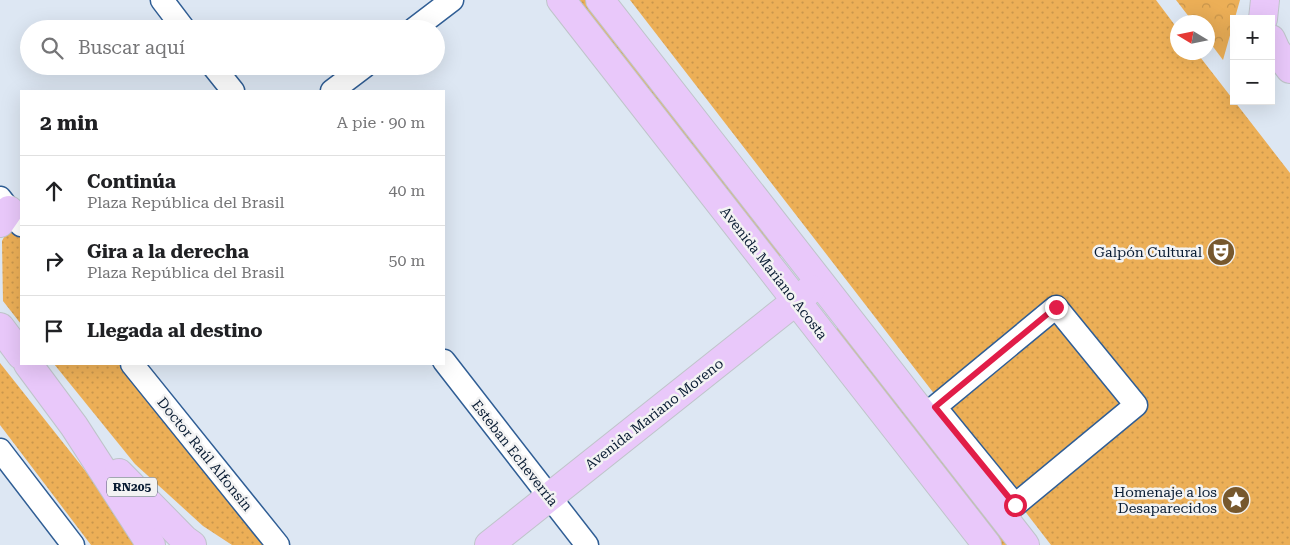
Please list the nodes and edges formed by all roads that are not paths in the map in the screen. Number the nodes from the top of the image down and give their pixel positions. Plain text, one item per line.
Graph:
1 (162, 0) edge
2 (452, 0) edge
3 (561, 0) edge
4 (600, 0) edge
5 (1264, 0) edge
6 (1263, 15) edge
7 (177, 20) edge
8 (426, 20) edge
9 (1275, 48) edge
10 (1290, 70) edge
11 (220, 75) edge
12 (353, 75) edge
13 (232, 90) edge
14 (333, 90) edge
15 (820, 282) junction
16 (796, 301) junction
17 (0, 324) edge
18 (20, 354) edge
19 (445, 362) edge
20 (29, 365) edge
21 (133, 365) edge
22 (935, 407) joint
23 (74, 426) junction
24 (0, 450) edge
25 (550, 497) junction
26 (73, 545) edge
27 (151, 545) edge
28 (192, 545) edge
29 (278, 545) edge
30 (489, 545) edge
31 (587, 545) edge
32 (987, 545) edge
33 (1025, 545) edge

1 - 7 street
2 - 8 street
3 - 16 main road, Avenida Mariano Acosta
4 - 15 main road
5 - 6 main road
9 - 10 main road
11 - 13 street
12 - 14 street
15 - 16 main road, Avenida Mariano Moreno
15 - 33 main road
16 - 25 main road, Avenida Mariano Moreno
16 - 32 main road, Avenida Mariano Acosta
17 - 18 main road
19 - 25 street, Esteban Echeverría
20 - 23 main road, RN205
21 - 29 street, Doctor Raúl Alfonsín
22 - 22 street
23 - 27 main road, RN205
23 - 28 main road, RN205
24 - 26 street
25 - 30 main road, Avenida Mariano Moreno
25 - 31 street, Esteban Echeverría

